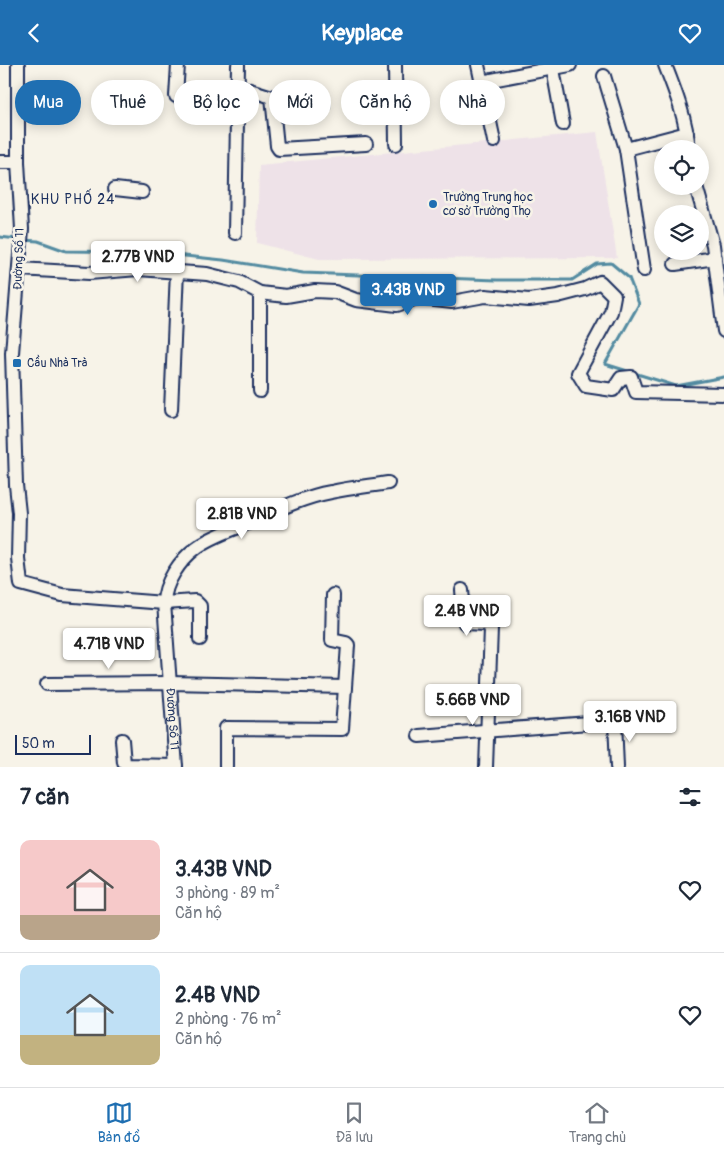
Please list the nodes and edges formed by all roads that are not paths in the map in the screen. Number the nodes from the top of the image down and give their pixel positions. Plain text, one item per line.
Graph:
1 (18, 65) edge
2 (178, 65) edge
3 (238, 65) edge
4 (395, 65) edge
5 (478, 65) edge
6 (570, 65) edge
7 (665, 65) edge
8 (553, 69) junction
9 (604, 76) dead end
10 (177, 80) edge
11 (237, 80) edge
12 (481, 80) edge
13 (492, 80) edge
14 (563, 124) dead end
15 (237, 125) edge
16 (275, 125) edge
17 (491, 125) edge
18 (687, 133) junction
19 (688, 140) edge
20 (494, 141) dead end
21 (366, 144) dead end
22 (396, 144) dead end
23 (626, 149) junction
24 (0, 162) edge
25 (18, 162) junction
26 (115, 189) dead end
27 (142, 192) dead end
28 (699, 195) edge
29 (236, 233) dead end
30 (718, 248) edge
31 (674, 264) dead end
32 (20, 268) junction
33 (177, 271) junction
34 (644, 271) dead end
35 (260, 293) junction
36 (724, 331) edge
37 (260, 391) dead end
38 (724, 395) edge
39 (171, 410) dead end
40 (388, 483) dead end
41 (462, 591) dead end
42 (333, 595) dead end
43 (164, 603) junction
44 (200, 639) dead end
45 (170, 683) junction
46 (47, 684) dead end
47 (345, 687) junction
48 (487, 731) junction
49 (419, 736) dead end
50 (122, 740) dead end
51 (176, 767) edge
52 (226, 767) edge
53 (486, 767) edge
54 (617, 767) edge

1 - 25 street, Đường Số 11
2 - 10 street
3 - 11 street
4 - 22 street
5 - 12 street
6 - 8 street
7 - 18 street
8 - 13 street
8 - 14 street
9 - 23 street
15 - 29 street
16 - 21 street
17 - 20 street
18 - 19 street
18 - 23 street
23 - 34 street
24 - 25 street
25 - 32 street, Đường Số 11
26 - 27 street
28 - 30 street
30 - 31 street
30 - 36 street
32 - 33 street
32 - 43 street, Đường Số 11
33 - 35 street
33 - 39 street
35 - 37 street
35 - 38 street
40 - 43 street
41 - 48 street
42 - 47 street
43 - 44 street
43 - 45 street, Đường Số 11
45 - 46 street
45 - 47 street
45 - 51 street, Đường Số 11
47 - 52 street
48 - 49 street
48 - 53 street
48 - 54 street
50 - 51 street

